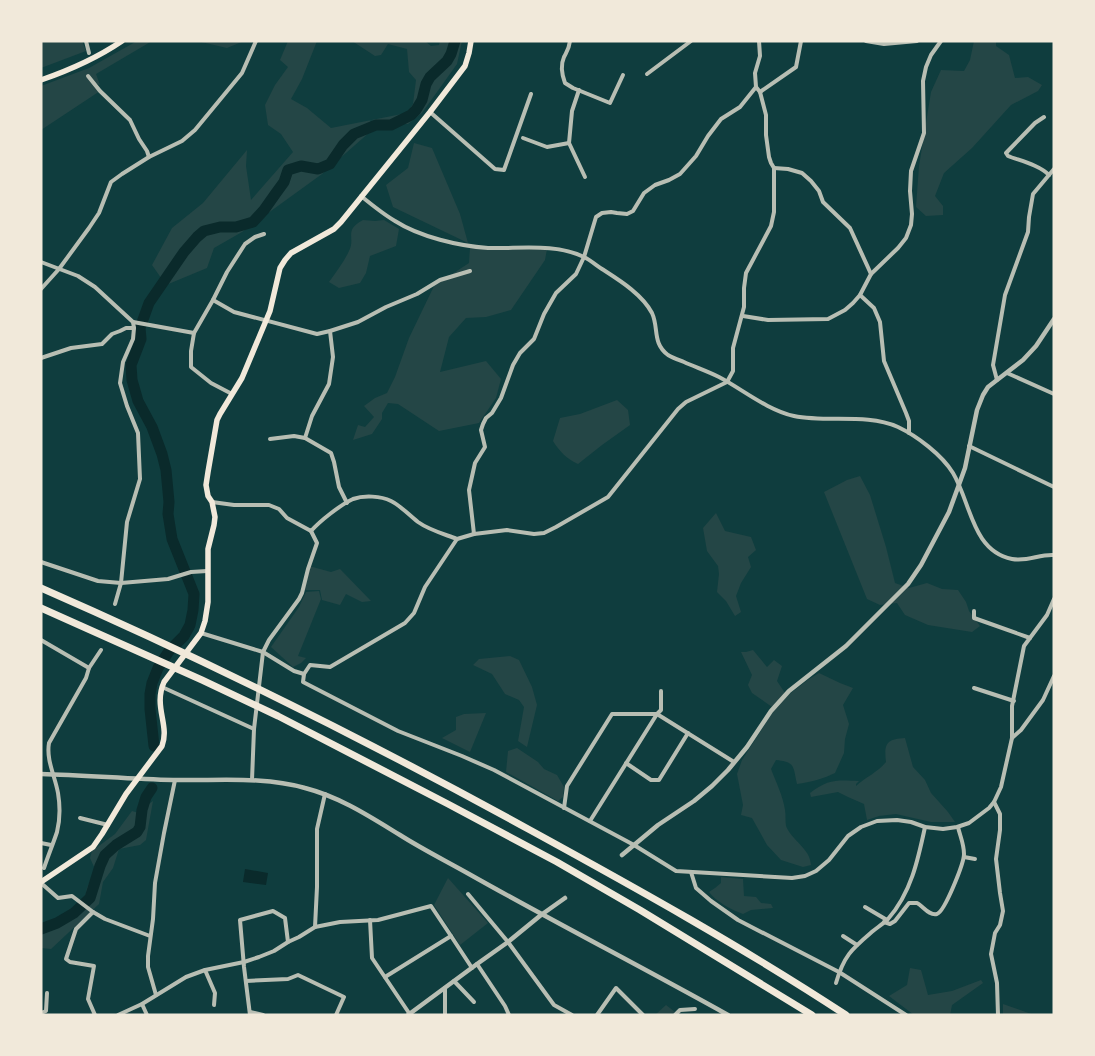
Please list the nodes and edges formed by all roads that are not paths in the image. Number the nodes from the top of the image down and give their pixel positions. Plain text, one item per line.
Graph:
1 (86, 41) edge
2 (122, 41) edge
3 (256, 41) edge
4 (471, 41) edge
5 (570, 41) edge
6 (691, 41) edge
7 (759, 41) edge
8 (801, 41) edge
9 (866, 41) edge
10 (917, 41) edge
11 (941, 41) edge
12 (903, 42) edge
13 (90, 53) dead end
14 (647, 74) dead end
15 (623, 75) dead end
16 (88, 76) dead end
17 (41, 80) edge
18 (756, 87) junction
19 (579, 90) junction
20 (760, 92) junction
21 (532, 94) dead end
22 (430, 112) junction
23 (1044, 117) dead end
24 (523, 138) dead end
25 (569, 143) junction
26 (149, 157) junction
27 (774, 168) junction
28 (1054, 169) edge
29 (1049, 175) junction
30 (585, 177) dead end
31 (361, 196) junction
32 (264, 234) dead end
33 (584, 257) junction
34 (41, 262) edge
35 (59, 269) junction
36 (470, 271) dead end
37 (871, 274) junction
38 (41, 289) edge
39 (860, 295) junction
40 (213, 300) junction
41 (743, 316) junction
42 (266, 320) junction
43 (1054, 320) edge
44 (135, 322) junction
45 (134, 328) junction
46 (330, 331) junction
47 (194, 333) junction
48 (41, 358) edge
49 (1007, 373) junction
50 (997, 380) junction
51 (727, 382) junction
52 (232, 394) junction
53 (1054, 394) edge
54 (909, 433) junction
55 (305, 438) junction
56 (270, 439) dead end
57 (969, 446) junction
58 (959, 486) junction
59 (1054, 487) edge
60 (212, 502) junction
61 (347, 503) junction
62 (311, 532) junction
63 (474, 534) junction
64 (456, 539) junction
65 (1054, 554) edge
66 (41, 562) edge
67 (207, 571) junction
68 (121, 583) junction
69 (41, 588) edge
70 (1054, 599) edge
71 (115, 604) dead end
72 (41, 608) edge
73 (974, 611) dead end
74 (201, 633) junction
75 (1030, 638) junction
76 (41, 640) edge
77 (101, 650) dead end
78 (263, 652) junction
79 (89, 668) junction
80 (304, 674) junction
81 (1054, 676) edge
82 (162, 687) junction
83 (974, 688) dead end
84 (662, 691) dead end
85 (1014, 701) junction
86 (657, 714) junction
87 (254, 729) junction
88 (688, 733) junction
89 (1012, 738) junction
90 (734, 762) junction
91 (626, 763) junction
92 (41, 774) edge
93 (52, 774) junction
94 (137, 778) junction
95 (175, 780) junction
96 (252, 780) junction
97 (325, 794) junction
98 (994, 802) junction
99 (564, 808) junction
100 (80, 818) dead end
101 (590, 821) junction
102 (108, 825) junction
103 (925, 827) junction
104 (958, 827) junction
105 (41, 843) edge
106 (51, 845) junction
107 (634, 845) junction
108 (622, 855) dead end
109 (964, 857) junction
110 (975, 859) dead end
111 (42, 869) edge
112 (691, 872) junction
113 (51, 876) junction
114 (41, 883) edge
115 (468, 894) dead end
116 (565, 898) dead end
117 (865, 907) dead end
118 (93, 912) junction
119 (541, 914) junction
120 (370, 920) junction
121 (886, 921) junction
122 (315, 927) junction
123 (150, 936) junction
124 (452, 936) junction
125 (843, 936) dead end
126 (288, 942) junction
127 (508, 942) junction
128 (857, 945) junction
129 (244, 962) junction
130 (477, 964) junction
131 (472, 968) junction
132 (205, 970) junction
133 (839, 972) junction
134 (385, 977) junction
135 (454, 980) junction
136 (246, 981) junction
137 (836, 983) dead end
138 (445, 988) junction
139 (46, 993) dead end
140 (156, 995) junction
141 (474, 1002) dead end
142 (142, 1004) junction
143 (214, 1005) dead end
144 (695, 1009) dead end
145 (41, 1014) edge
146 (250, 1014) edge
147 (408, 1014) edge
148 (95, 1015) edge
149 (118, 1015) edge
150 (148, 1015) edge
151 (263, 1015) edge
152 (336, 1015) edge
153 (445, 1015) edge
154 (509, 1015) edge
155 (572, 1015) edge
156 (597, 1015) edge
157 (643, 1015) edge
158 (675, 1015) edge
159 (728, 1015) edge
160 (812, 1015) edge
161 (846, 1015) edge
162 (906, 1015) edge
163 (998, 1015) edge

1 - 13 street
2 - 17 main road
3 - 26 street
4 - 22 main road
5 - 19 street
6 - 14 street
7 - 18 street
8 - 20 street
9 - 12 street
10 - 12 street
11 - 37 street
15 - 19 street
16 - 26 street
18 - 20 street
18 - 33 street
19 - 25 street
20 - 27 street
21 - 22 street
22 - 31 main road
23 - 29 street
24 - 25 street
25 - 30 street
26 - 35 street
27 - 37 street
27 - 41 street
28 - 29 street
29 - 50 street
31 - 33 street
31 - 42 main road
32 - 40 street
33 - 51 street
33 - 63 street
34 - 35 street
35 - 38 street
35 - 44 street
36 - 46 street
37 - 39 street
39 - 41 street
39 - 54 street
40 - 42 street
40 - 47 street
41 - 51 street
42 - 46 street
42 - 52 main road
43 - 49 street
44 - 45 street
44 - 47 street
45 - 48 street
45 - 68 street
46 - 55 street
47 - 52 street
49 - 50 street
49 - 53 street
50 - 57 street
51 - 54 street
51 - 63 street
52 - 60 main road
54 - 58 street
55 - 56 street
55 - 61 street
57 - 58 street
57 - 59 street
58 - 65 street
58 - 90 street
60 - 62 street
60 - 67 main road
61 - 62 street
61 - 64 street
62 - 78 street
63 - 64 street
64 - 80 street
66 - 68 street
67 - 68 street
67 - 74 main road
68 - 71 street
69 - 161 highway
70 - 75 street
72 - 160 highway
73 - 75 street
74 - 78 street
74 - 82 main road
75 - 85 street
76 - 79 street
77 - 79 street
78 - 80 street
78 - 87 street
79 - 93 street
80 - 99 street
81 - 89 street
82 - 87 street
82 - 94 main road
83 - 85 street
84 - 86 street
85 - 89 street
86 - 88 street
86 - 91 street
86 - 99 street
87 - 96 street
88 - 90 street
88 - 91 street
89 - 98 street
90 - 107 street
91 - 101 street
92 - 93 street
93 - 94 street
93 - 106 street
94 - 95 street
94 - 102 main road
95 - 96 street
95 - 123 street
96 - 97 street
97 - 119 street
97 - 122 street
98 - 104 street
98 - 163 street
99 - 101 street
100 - 102 street
101 - 107 street
102 - 113 main road
103 - 104 street
103 - 112 street
103 - 121 street
104 - 109 street
105 - 106 street
106 - 111 street
107 - 108 street
107 - 112 street
109 - 110 street
109 - 121 street
111 - 113 street
112 - 133 street
113 - 114 main road
114 - 118 street
115 - 127 street
116 - 119 street
117 - 121 street
118 - 123 street
118 - 148 street
119 - 127 street
119 - 159 street
120 - 122 street
120 - 124 street
120 - 134 street
121 - 128 street
122 - 126 street
123 - 140 street
124 - 131 street
124 - 134 street
125 - 128 street
126 - 129 street
126 - 129 street
127 - 130 street
127 - 155 street
128 - 133 street
129 - 132 street
129 - 136 street
130 - 131 street
130 - 154 street
131 - 135 street
132 - 140 street
132 - 143 street
133 - 137 street
133 - 162 street
134 - 147 street
135 - 138 street
135 - 141 street
136 - 146 street
136 - 152 street
138 - 147 street
138 - 153 street
139 - 145 street
140 - 142 street
142 - 149 street
142 - 150 street
144 - 158 street
146 - 151 street
156 - 157 street

